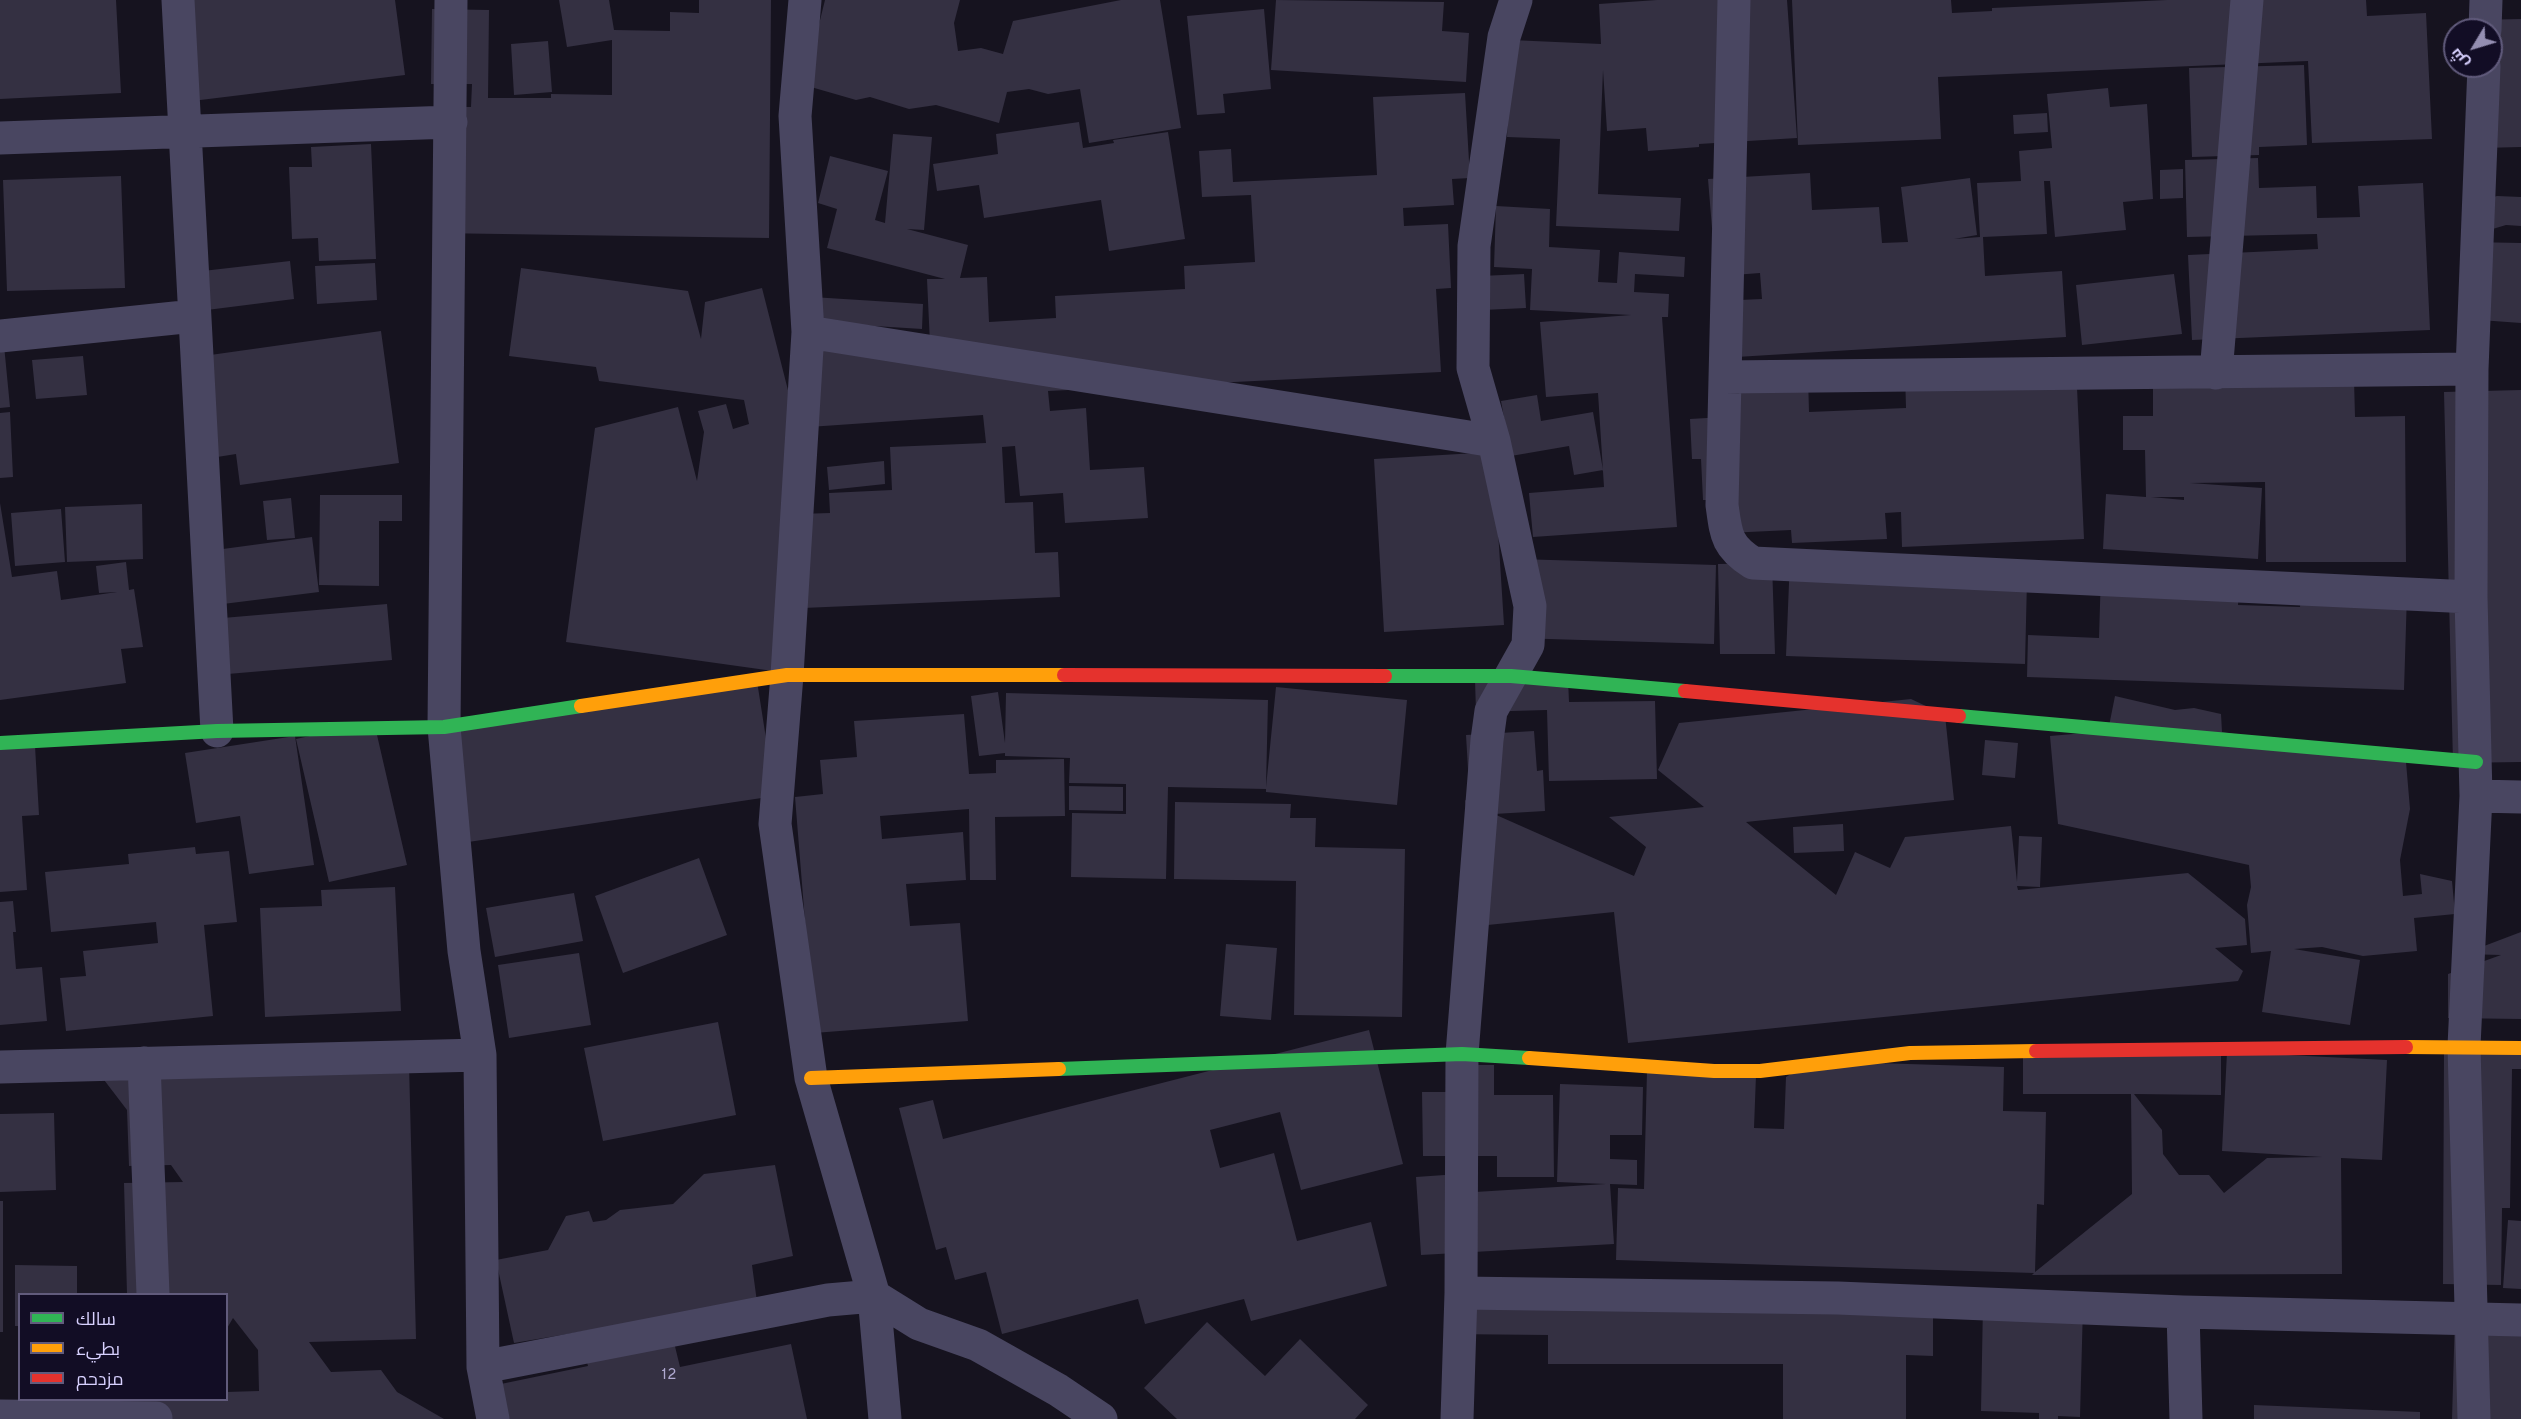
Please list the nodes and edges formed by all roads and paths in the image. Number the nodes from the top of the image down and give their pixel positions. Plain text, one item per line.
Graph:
1 (178, 0) edge
2 (451, 0) edge
3 (805, 0) edge
4 (1516, 0) edge
5 (1734, 0) edge
6 (2247, 0) edge
7 (2486, 0) edge
8 (2485, 18) edge
9 (2484, 78) edge
10 (451, 122) junction
11 (185, 133) junction
12 (0, 138) edge
13 (194, 316) junction
14 (808, 332) junction
15 (0, 336) edge
16 (2472, 369) junction
17 (2216, 373) junction
18 (1725, 377) junction
19 (1494, 441) junction
20 (2470, 597) junction
21 (787, 675) junction
22 (1511, 676) junction
23 (444, 727) junction
24 (216, 731) junction
25 (0, 743) edge
26 (2476, 762) junction
27 (2476, 796) junction
28 (2521, 797) edge
29 (2464, 1046) junction
30 (2521, 1048) edge
31 (1462, 1054) junction
32 (480, 1055) junction
33 (144, 1064) junction
34 (0, 1067) edge
35 (811, 1078) junction
36 (153, 1293) edge
37 (1461, 1293) junction
38 (874, 1296) junction
39 (2183, 1312) junction
40 (2472, 1318) junction
41 (2521, 1320) edge
42 (483, 1367) junction
43 (155, 1401) edge
44 (0, 1416) edge
45 (156, 1419) edge
46 (493, 1419) edge
47 (885, 1419) edge
48 (1101, 1419) edge
49 (1457, 1419) edge
50 (2186, 1419) edge
51 (2474, 1419) edge

1 - 11 street
2 - 10 street
3 - 14 street
4 - 19 street
5 - 18 street
6 - 17 street
7 - 8 street
9 - 16 street
10 - 11 street
10 - 23 street
11 - 12 street
11 - 13 street
13 - 15 street
13 - 24 street
14 - 19 street
14 - 21 street
16 - 17 street
16 - 20 street
17 - 18 street
18 - 20 street
19 - 22 street
20 - 26 street
21 - 22 street
21 - 23 street
21 - 35 street
22 - 26 street
22 - 31 street
23 - 24 street
23 - 32 street
24 - 25 street
26 - 27 street
27 - 28 street
27 - 29 street
29 - 30 street
29 - 31 street
29 - 40 street
31 - 35 street
31 - 37 street
32 - 33 street
32 - 42 street
33 - 34 street
33 - 36 street
35 - 38 street
37 - 39 street
37 - 49 street
38 - 42 street
38 - 47 street
38 - 48 street
39 - 40 street
39 - 50 street
40 - 41 street
40 - 51 street
42 - 46 street
43 - 45 street
44 - 45 street

